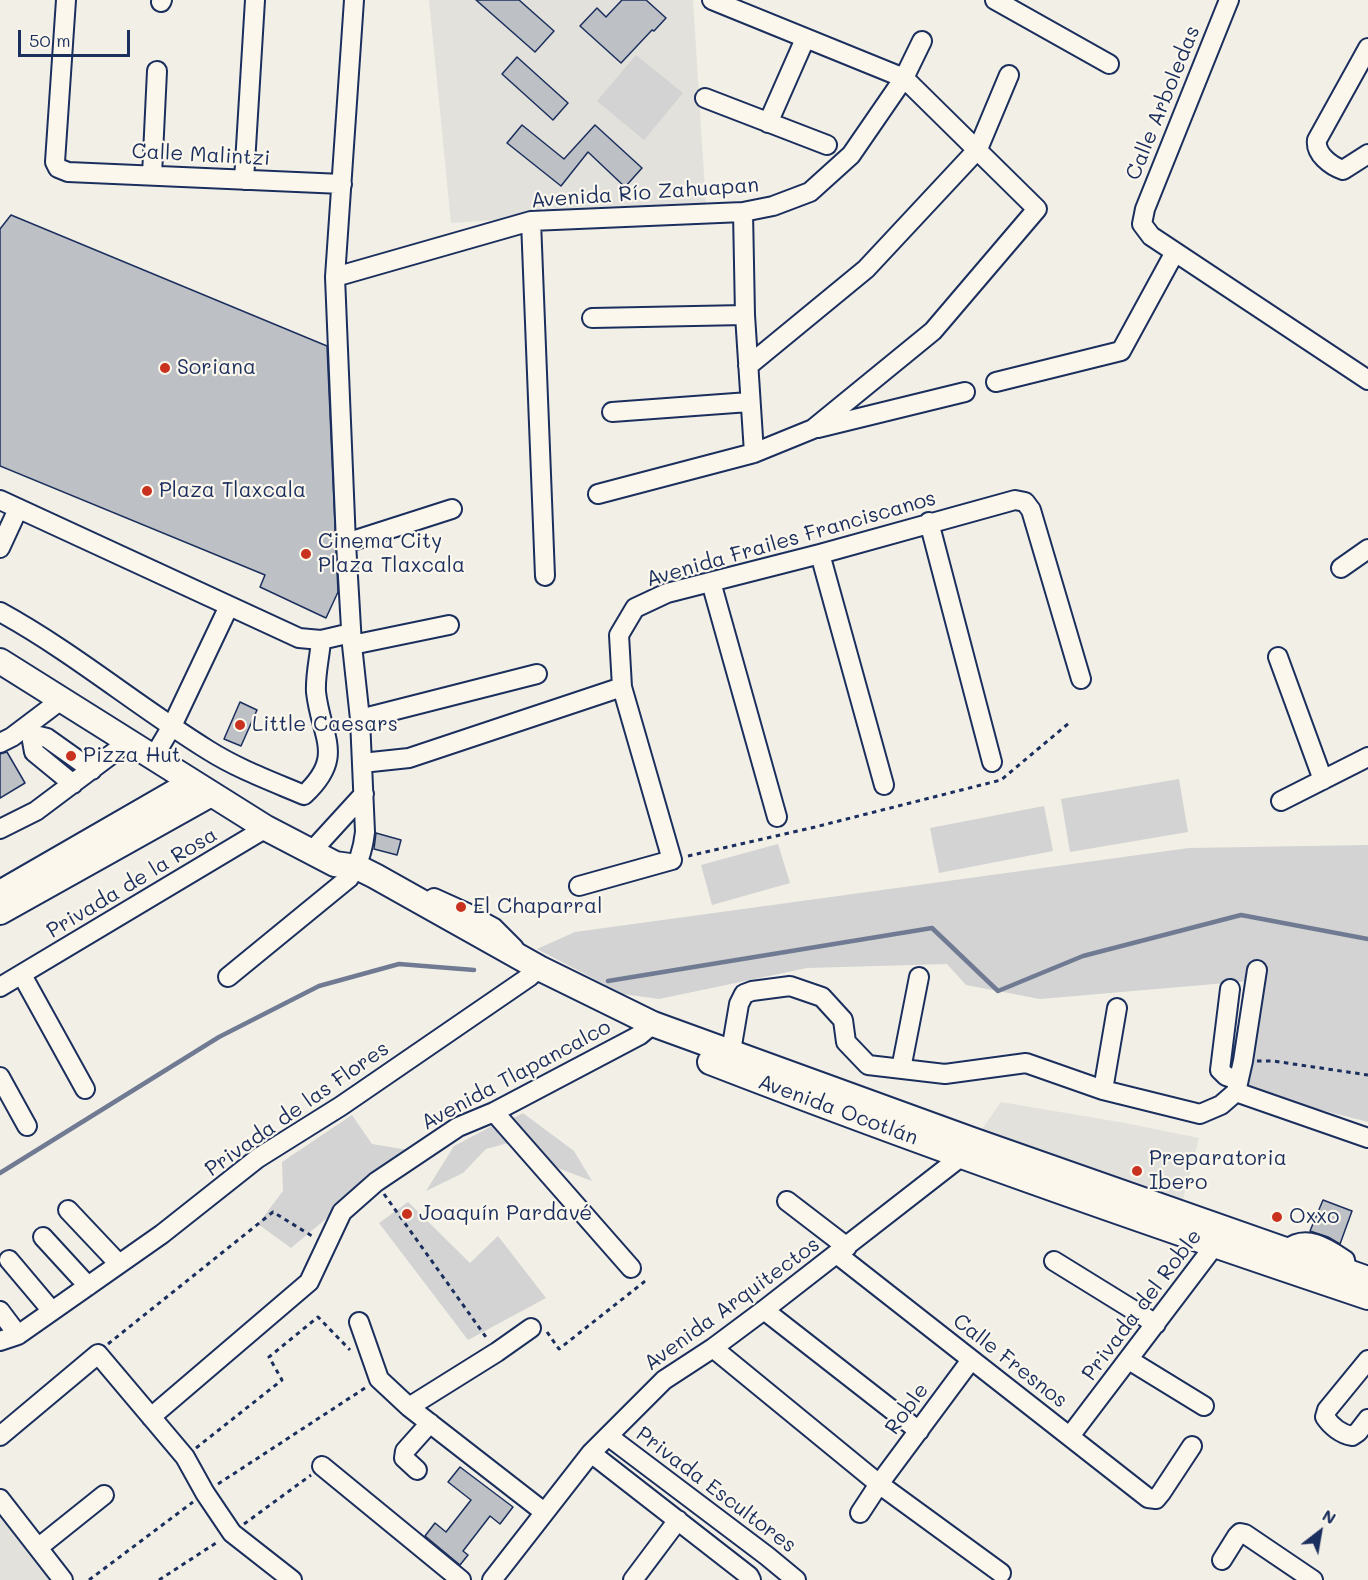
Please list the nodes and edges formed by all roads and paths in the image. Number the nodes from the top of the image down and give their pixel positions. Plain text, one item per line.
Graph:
1 (66, 0) edge
2 (255, 0) edge
3 (354, 0) edge
4 (712, 0) edge
5 (995, 0) edge
6 (1229, 0) edge
7 (804, 39) junction
8 (922, 41) dead end
9 (1368, 48) edge
10 (1109, 64) dead end
11 (157, 71) dead end
12 (1009, 75) dead end
13 (904, 78) junction
14 (705, 98) dead end
15 (768, 123) junction
16 (827, 145) dead end
17 (978, 149) junction
18 (1368, 154) edge
19 (152, 175) junction
20 (244, 180) junction
21 (342, 184) junction
22 (743, 212) junction
23 (531, 221) junction
24 (1175, 252) junction
25 (334, 278) junction
26 (745, 315) junction
27 (592, 318) dead end
28 (748, 366) junction
29 (1368, 380) edge
30 (996, 382) dead end
31 (965, 392) dead end
32 (750, 402) junction
33 (612, 412) dead end
34 (813, 429) junction
35 (754, 453) junction
36 (598, 494) dead end
37 (0, 500) edge
38 (18, 509) junction
39 (452, 509) dead end
40 (929, 522) junction
41 (346, 543) junction
42 (0, 548) edge
43 (1368, 549) edge
44 (820, 554) junction
45 (1341, 568) dead end
46 (545, 576) dead end
47 (711, 582) junction
48 (229, 606) junction
49 (0, 612) edge
50 (449, 625) dead end
51 (352, 639) junction
52 (321, 640) junction
53 (1278, 657) dead end
54 (0, 661) edge
55 (537, 674) dead end
56 (1081, 679) dead end
57 (622, 687) junction
58 (61, 700) junction
59 (360, 719) junction
60 (1069, 723) dead end
61 (172, 726) junction
62 (128, 742) junction
63 (0, 743) edge
64 (153, 758) junction
65 (1368, 758) edge
66 (992, 762) dead end
67 (362, 763) junction
68 (92, 770) junction
69 (1323, 780) junction
70 (73, 784) junction
71 (884, 784) dead end
72 (201, 788) junction
73 (364, 794) junction
74 (1281, 801) dead end
75 (777, 817) dead end
76 (266, 828) junction
77 (0, 829) edge
78 (311, 852) junction
79 (672, 860) junction
80 (347, 870) junction
81 (579, 886) dead end
82 (0, 893) edge
83 (0, 912) edge
84 (530, 968) junction
85 (1257, 970) dead end
86 (22, 975) junction
87 (228, 977) dead end
88 (920, 977) dead end
89 (0, 987) edge
90 (1230, 989) dead end
91 (1117, 1008) dead end
92 (647, 1030) junction
93 (729, 1061) junction
94 (1243, 1061) junction
95 (901, 1069) junction
96 (1368, 1075) edge
97 (0, 1077) edge
98 (1237, 1086) junction
99 (85, 1089) dead end
100 (1103, 1090) junction
101 (494, 1112) junction
102 (27, 1126) dead end
103 (1368, 1138) edge
104 (967, 1148) junction
105 (376, 1182) junction
106 (787, 1201) dead end
107 (68, 1210) dead end
108 (43, 1237) dead end
109 (1221, 1237) junction
110 (325, 1244) junction
111 (842, 1251) junction
112 (9, 1260) dead end
113 (1054, 1261) dead end
114 (119, 1264) junction
115 (631, 1268) dead end
116 (1358, 1275) edge
117 (644, 1282) dead end
118 (88, 1286) junction
119 (1368, 1297) edge
120 (764, 1310) junction
121 (0, 1311) edge
122 (52, 1311) junction
123 (359, 1322) dead end
124 (1156, 1324) junction
125 (539, 1330) joint
126 (18, 1335) junction
127 (0, 1341) edge
128 (713, 1348) junction
129 (497, 1352) junction
130 (98, 1354) junction
131 (356, 1356) dead end
132 (971, 1360) junction
133 (1129, 1360) junction
134 (1368, 1360) edge
135 (379, 1379) junction
136 (1204, 1406) dead end
137 (409, 1407) junction
138 (150, 1417) junction
139 (1368, 1419) edge
140 (430, 1423) junction
141 (919, 1431) junction
142 (0, 1436) edge
143 (608, 1436) junction
144 (1070, 1436) junction
145 (1192, 1446) dead end
146 (591, 1453) junction
147 (185, 1457) junction
148 (322, 1466) joint
149 (417, 1470) dead end
150 (879, 1484) junction
151 (205, 1493) junction
152 (104, 1495) dead end
153 (0, 1499) edge
154 (544, 1512) junction
155 (860, 1513) dead end
156 (678, 1521) junction
157 (232, 1533) junction
158 (39, 1547) junction
159 (1222, 1560) dead end
160 (1001, 1572) dead end
161 (1310, 1579) edge
162 (63, 1580) edge
163 (88, 1580) edge
164 (159, 1580) edge
165 (292, 1580) edge
166 (461, 1580) edge
167 (492, 1580) edge
168 (633, 1580) edge
169 (751, 1580) edge
170 (796, 1580) edge

1 - 19 street, Calle Malintzi
2 - 20 street
3 - 21 street
4 - 7 street
5 - 10 street
6 - 24 street, Calle Arboledas
7 - 13 street
7 - 15 street
8 - 13 street, Avenida Río Zahuapan
9 - 18 street
11 - 19 street
12 - 17 street
13 - 17 street
13 - 22 street, Avenida Río Zahuapan
14 - 15 street
15 - 16 street
17 - 28 street
17 - 34 street
19 - 20 street, Calle Malintzi
20 - 21 street, Calle Malintzi
21 - 25 street
22 - 23 street, Avenida Río Zahuapan
22 - 26 street
23 - 25 street, Avenida Río Zahuapan
23 - 46 street
24 - 29 street
24 - 30 street
25 - 41 street
26 - 27 street
26 - 28 street
28 - 32 street
31 - 34 street
32 - 33 street
32 - 35 street
34 - 35 street
35 - 36 street
37 - 38 street
38 - 42 street
38 - 48 street
39 - 41 street
40 - 44 street, Avenida Frailes Franciscanos
40 - 56 street, Avenida Frailes Franciscanos
40 - 66 street
41 - 51 street
43 - 45 street
44 - 47 street, Avenida Frailes Franciscanos
44 - 71 street
47 - 57 street, Avenida Frailes Franciscanos
47 - 75 street
48 - 52 street
48 - 61 street
49 - 61 street
50 - 51 street
51 - 52 street
51 - 59 street
52 - 61 street
53 - 69 street
54 - 58 main road, Avenida Ocotlán
55 - 59 street
57 - 67 street
57 - 79 street, Avenida Frailes Franciscanos
58 - 62 main road, Avenida Ocotlán
58 - 63 street
59 - 67 street
60 - 79 path
61 - 64 street
62 - 64 main road, Avenida Ocotlán
62 - 68 street
64 - 72 main road, Avenida Ocotlán
65 - 69 street
67 - 73 street
68 - 70 street
68 - 70 street
69 - 74 street
70 - 77 street
72 - 76 main road, Avenida Ocotlán
72 - 82 main road
72 - 83 main road
73 - 78 street
73 - 80 street
76 - 78 main road, Avenida Ocotlán
76 - 86 street, Privada de la Rosa
78 - 80 main road, Avenida Ocotlán
79 - 81 street
80 - 84 main road, Avenida Ocotlán
80 - 84 main road, Avenida Ocotlán
80 - 87 street
84 - 92 main road, Avenida Ocotlán
84 - 114 street, Privada de las Flores
85 - 94 street
86 - 89 street, Privada de la Rosa
86 - 99 street
88 - 95 street
90 - 98 street
91 - 100 street
92 - 93 main road, Avenida Ocotlán
92 - 101 street, Avenida Tlapancalco
93 - 95 street
93 - 104 main road, Avenida Ocotlán
94 - 96 path
94 - 98 street
95 - 100 street
97 - 102 street
98 - 100 street
98 - 103 street
101 - 105 street, Avenida Tlapancalco
101 - 115 street
104 - 109 main road, Avenida Ocotlán
104 - 111 street, Avenida Arquitectos
105 - 110 street, Avenida Tlapancalco
105 - 129 path
106 - 111 street, Calle Fresnos
107 - 114 street
108 - 118 street
109 - 116 main road, Avenida Ocotlán
109 - 119 main road, Avenida Ocotlán
109 - 124 street, Privada del Roble
110 - 130 path
110 - 138 street, Avenida Tlapancalco
111 - 120 street, Avenida Arquitectos
111 - 132 street, Calle Fresnos
112 - 122 street
113 - 124 street
114 - 118 street, Privada de las Flores
117 - 125 path
118 - 122 street, Privada de las Flores
120 - 128 street, Avenida Arquitectos
120 - 141 street
121 - 126 street
122 - 126 street, Privada de las Flores
123 - 135 street
124 - 133 street, Privada del Roble
125 - 129 street
126 - 127 street, Privada de las Flores
128 - 143 street, Avenida Arquitectos
128 - 150 street
129 - 137 street
130 - 138 street
130 - 142 street
131 - 147 path
132 - 141 street, Roble
132 - 144 street, Calle Fresnos
133 - 136 street
133 - 144 street, Privada del Roble
134 - 139 street
135 - 137 street
135 - 151 path
137 - 140 street
138 - 147 street
140 - 149 street
140 - 154 street
141 - 150 street, Roble
143 - 146 street, Avenida Arquitectos
143 - 170 street, Privada Escultores
144 - 145 street, Calle Fresnos
146 - 154 street, Avenida Arquitectos
146 - 156 street
147 - 151 street
148 - 157 path
148 - 166 street
150 - 155 street, Roble
150 - 160 street
151 - 157 street
151 - 163 path
152 - 158 street
153 - 158 street
154 - 167 street, Avenida Arquitectos
156 - 168 street
156 - 169 street
157 - 164 path
157 - 165 street
158 - 162 street
159 - 161 street

